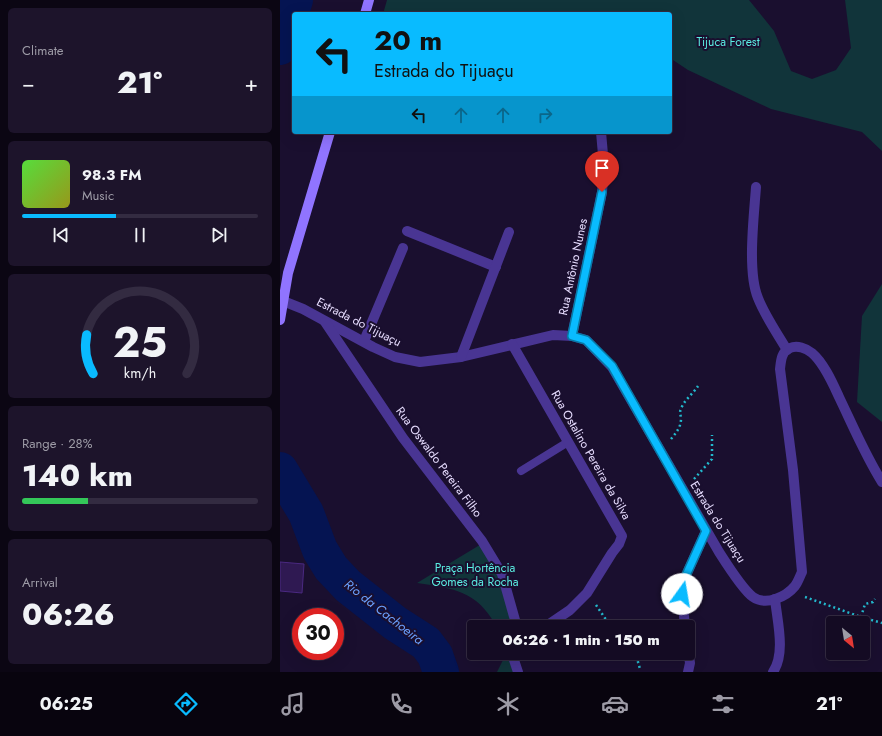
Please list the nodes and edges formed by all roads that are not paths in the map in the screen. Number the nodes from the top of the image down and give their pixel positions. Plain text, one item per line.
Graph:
1 (369, 0) edge
2 (366, 12) edge
3 (329, 134) edge
4 (601, 134) edge
5 (756, 187) dead end
6 (407, 231) dead end
7 (509, 232) dead end
8 (403, 248) dead end
9 (496, 267) junction
10 (283, 301) junction
11 (280, 320) edge
12 (324, 320) junction
13 (572, 336) junction
14 (364, 341) junction
15 (512, 344) junction
16 (787, 350) junction
17 (461, 357) junction
18 (568, 442) junction
19 (521, 471) dead end
20 (882, 482) edge
21 (706, 531) junction
22 (775, 599) junction
23 (515, 620) edge
24 (555, 620) edge
25 (684, 620) edge
26 (514, 660) edge
27 (690, 660) edge
28 (518, 672) edge
29 (688, 672) edge
30 (774, 672) edge

1 - 2 main road
3 - 10 main road
4 - 13 street, Rua Antônio Nunes
5 - 16 street
6 - 9 street
7 - 9 street
8 - 14 street
9 - 17 street
10 - 11 main road
10 - 12 street, Estrada do Tijuaçu
12 - 14 street, Estrada do Tijuaçu
12 - 23 street, Rua Oswaldo Pereira Filho
13 - 15 street, Estrada do Tijuaçu
13 - 21 street, Estrada do Tijuaçu
14 - 17 street, Estrada do Tijuaçu
15 - 17 street, Estrada do Tijuaçu
15 - 18 street, Rua Ostalino Pereira da Silva
16 - 20 street
16 - 22 street
18 - 19 lane
18 - 24 street, Rua Ostalino Pereira da Silva
21 - 22 street, Estrada do Tijuaçu
21 - 25 street
22 - 30 street
26 - 28 street
27 - 29 street

